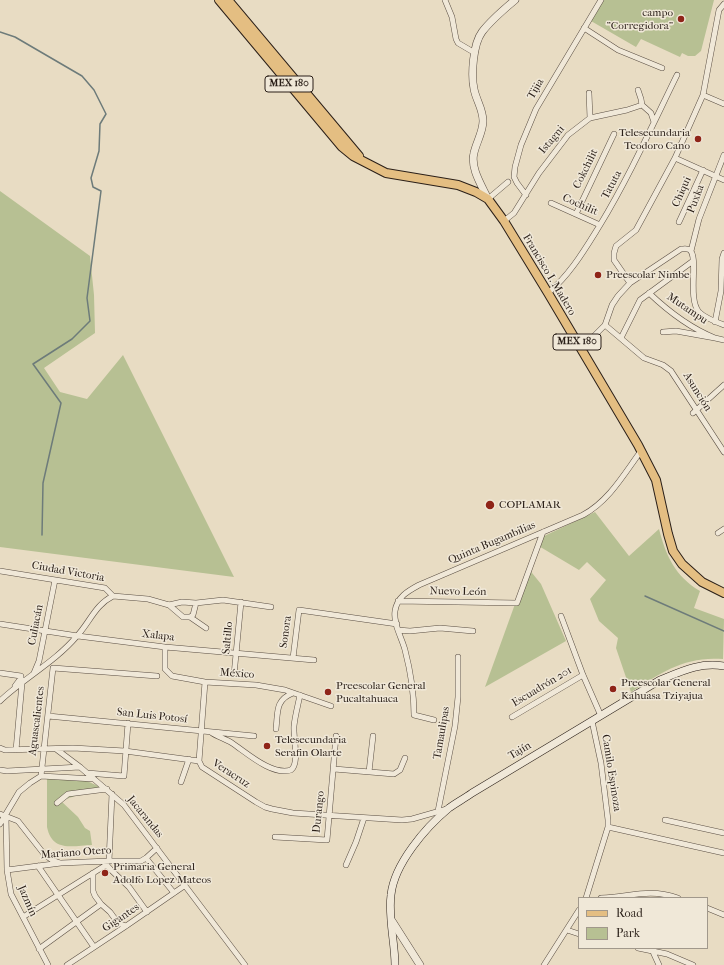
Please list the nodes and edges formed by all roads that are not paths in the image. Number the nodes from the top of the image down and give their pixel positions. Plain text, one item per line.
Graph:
1 (219, 0) edge
2 (228, 0) edge
3 (445, 0) edge
4 (515, 0) edge
5 (601, 0) edge
6 (724, 4) edge
7 (584, 28) junction
8 (255, 39) junction
9 (475, 53) junction
10 (662, 68) dead end
11 (677, 75) dead end
12 (638, 90) dead end
13 (704, 92) junction
14 (589, 93) dead end
15 (724, 104) edge
16 (642, 105) junction
17 (590, 118) junction
18 (654, 122) junction
19 (614, 134) dead end
20 (724, 155) edge
21 (674, 158) junction
22 (703, 170) junction
23 (716, 176) junction
24 (724, 180) edge
25 (508, 182) dead end
26 (526, 195) junction
27 (488, 199) junction
28 (551, 203) dead end
29 (576, 214) junction
30 (504, 221) junction
31 (679, 222) dead end
32 (600, 225) junction
33 (691, 251) junction
34 (724, 253) edge
35 (693, 261) junction
36 (630, 283) junction
37 (548, 293) junction
38 (649, 293) junction
39 (715, 322) junction
40 (605, 325) junction
41 (724, 325) edge
42 (663, 332) dead end
43 (621, 338) junction
44 (715, 338) junction
45 (724, 340) edge
46 (580, 347) junction
47 (724, 385) edge
48 (695, 411) junction
49 (641, 451) junction
50 (724, 452) edge
51 (724, 529) edge
52 (543, 532) junction
53 (718, 533) dead end
54 (0, 571) edge
55 (55, 580) junction
56 (724, 593) edge
57 (113, 596) junction
58 (398, 601) junction
59 (241, 602) junction
60 (196, 603) junction
61 (169, 604) junction
62 (272, 607) dead end
63 (561, 616) dead end
64 (190, 617) junction
65 (0, 624) edge
66 (396, 624) junction
67 (206, 628) dead end
68 (45, 630) junction
69 (398, 630) junction
70 (474, 631) dead end
71 (78, 636) junction
72 (165, 647) junction
73 (237, 654) junction
74 (293, 658) junction
75 (458, 658) dead end
76 (314, 660) dead end
77 (724, 666) edge
78 (0, 673) edge
79 (34, 674) junction
80 (234, 675) dead end
81 (583, 675) junction
82 (157, 676) dead end
83 (205, 682) junction
84 (22, 683) junction
85 (13, 689) junction
86 (293, 693) junction
87 (300, 695) junction
88 (0, 701) edge
89 (331, 706) dead end
90 (48, 716) junction
91 (601, 716) junction
92 (512, 717) dead end
93 (434, 720) dead end
94 (592, 721) junction
95 (128, 723) junction
96 (276, 729) dead end
97 (202, 731) junction
98 (212, 732) junction
99 (254, 736) dead end
100 (336, 736) dead end
101 (373, 736) dead end
102 (0, 748) edge
103 (44, 749) junction
104 (56, 749) junction
105 (16, 750) junction
106 (125, 751) junction
107 (405, 758) dead end
108 (188, 759) junction
109 (199, 761) junction
110 (80, 767) junction
111 (41, 768) junction
112 (334, 769) junction
113 (0, 770) edge
114 (369, 772) junction
115 (86, 773) junction
116 (41, 776) junction
117 (94, 779) junction
118 (181, 782) dead end
119 (108, 790) junction
120 (112, 794) junction
121 (57, 803) dead end
122 (450, 808) junction
123 (438, 811) junction
124 (3, 815) edge
125 (329, 815) junction
126 (364, 818) junction
127 (665, 820) dead end
128 (0, 824) edge
129 (608, 827) junction
130 (724, 833) edge
131 (275, 837) dead end
132 (157, 848) junction
133 (724, 852) edge
134 (146, 858) junction
135 (106, 862) junction
136 (61, 863) junction
137 (38, 866) junction
138 (346, 866) dead end
139 (7, 870) junction
140 (93, 873) junction
141 (184, 886) junction
142 (174, 893) junction
143 (58, 896) junction
144 (586, 897) edge
145 (610, 897) edge
146 (674, 897) edge
147 (101, 904) junction
148 (708, 908) edge
149 (148, 912) junction
150 (578, 912) edge
151 (724, 915) edge
152 (23, 918) junction
153 (392, 921) junction
154 (76, 922) junction
155 (126, 926) junction
156 (567, 930) junction
157 (578, 934) edge
158 (94, 947) junction
159 (39, 949) junction
160 (642, 949) edge
161 (653, 952) junction
162 (48, 965) edge
163 (67, 965) edge
164 (245, 965) edge
165 (395, 965) edge
166 (420, 965) edge
167 (544, 965) edge
168 (659, 965) edge
169 (693, 965) edge

1 - 8 main road, MEX 180
2 - 8 main road, MEX 180
3 - 9 street
4 - 9 main road
5 - 7 street, Tijia
6 - 13 street
7 - 10 street
7 - 26 street, Tijia
8 - 27 main road, Francisco I. Madero / MEX 180
9 - 27 main road
11 - 18 street, Tatuta
12 - 16 street
13 - 15 street
13 - 21 street
14 - 17 street
16 - 17 street, Istagni
16 - 18 street
17 - 26 street, Istagni
18 - 32 street, Tatuta
19 - 29 street, Cokchilit
20 - 23 street, Puxka
21 - 22 street
21 - 36 street
22 - 23 street
22 - 31 street, Chiqui
23 - 24 street
23 - 33 street, Puxka
25 - 27 street
26 - 30 street, Istagni
27 - 30 main road, Francisco I. Madero / MEX 180
28 - 29 street, Cochilit
29 - 32 street, Cochilit
30 - 37 main road, Francisco I. Madero / MEX 180
32 - 37 street, Tatuta
33 - 35 street
33 - 36 street
34 - 39 street
35 - 38 street
35 - 39 street
36 - 40 street
37 - 46 main road, Francisco I. Madero / MEX 180
38 - 43 street
38 - 44 street, Mutampu
39 - 41 street
40 - 43 street, Asunción
40 - 46 street
42 - 44 street, Mutampu
43 - 48 street, Asunción
44 - 45 street, Mutampu
46 - 49 main road, Francisco I. Madero / MEX 180
47 - 48 street
48 - 50 street, Asunción
49 - 52 street, Quinta Bugambilias
49 - 56 main road, Francisco I. Madero / MEX 180
51 - 53 street
52 - 58 street, Quinta Bugambilias
52 - 58 street, Nuevo León
54 - 55 street, Ciudad Victoria
55 - 57 street, Ciudad Victoria
55 - 68 street, Culiacán
57 - 61 street, Ciudad Victoria
57 - 71 street
58 - 66 street
59 - 60 street, Ciudad Victoria
59 - 62 street, Ciudad Victoria
59 - 73 street, Saltillo
60 - 61 street, Ciudad Victoria
60 - 64 street
61 - 64 street
63 - 81 street, Escuadrón 201
64 - 67 street
65 - 68 street, Xalapa
66 - 69 street
66 - 74 street, Sonora
68 - 71 street, Xalapa
68 - 79 street, Culiacán
69 - 70 street
69 - 93 street
71 - 72 street, Xalapa
71 - 79 street
72 - 73 street, Xalapa
72 - 83 street, México
73 - 74 street, Xalapa
73 - 80 street, Saltillo
74 - 76 street, Xalapa
75 - 123 street, Tamaulipas
77 - 91 main road, Tajín
78 - 85 street
79 - 84 street
81 - 91 street, Escuadrón 201
81 - 92 street, Escuadrón 201
82 - 90 street, Aguascalientes
83 - 86 street, México
83 - 97 street
84 - 85 street
84 - 105 street
85 - 88 street
86 - 87 street, México
86 - 96 street
87 - 89 street, México
87 - 98 street
90 - 95 street, San Luis Potosí
90 - 103 street, Aguascalientes
91 - 94 main road, Tajín
94 - 122 main road, Tajín
94 - 129 street, Camilo Espinoza
95 - 97 street, San Luis Potosí
95 - 106 street
97 - 98 street, San Luis Potosí
97 - 109 street
98 - 99 street, San Luis Potosí
100 - 112 street, Durango
101 - 114 street
102 - 105 street, Veracruz
103 - 104 street, Veracruz
103 - 105 street, Veracruz
103 - 111 street, Aguascalientes
104 - 106 street, Veracruz
104 - 110 street, Jacarandas
106 - 108 street, Veracruz
106 - 115 street
107 - 114 street
108 - 109 street, Veracruz
108 - 118 street
109 - 125 street, Veracruz
110 - 111 street
110 - 115 street, Jacarandas
111 - 113 street
111 - 116 street, Aguascalientes
112 - 114 street
112 - 125 street, Durango
115 - 117 street, Jacarandas
116 - 117 street
116 - 124 street
117 - 119 street, Jacarandas
119 - 120 street, Jacarandas
119 - 121 street
120 - 132 street, Jacarandas
120 - 135 street
122 - 123 street, Veracruz
122 - 153 main road, Tajín
123 - 126 street, Veracruz
124 - 128 street
124 - 136 street
124 - 139 street, Jazmín
125 - 126 street, Veracruz
125 - 131 street, Durango
126 - 138 street
127 - 130 street
129 - 133 street
129 - 144 street, Camilo Espinoza
132 - 134 street
132 - 141 street, Jacarandas
134 - 135 street, Mariano Otero
134 - 142 street
135 - 136 street, Mariano Otero
135 - 140 street
135 - 149 street
136 - 137 street, Mariano Otero
137 - 139 street, Mariano Otero
137 - 143 street
139 - 152 street, Jazmín
140 - 143 street
140 - 147 street
141 - 142 street, Gigantes
141 - 164 street, Jacarandas
142 - 149 street, Gigantes
143 - 152 street
143 - 154 street
145 - 146 street
147 - 154 street
147 - 155 street
148 - 151 street
149 - 155 street, Gigantes
150 - 156 street
152 - 159 street, Jazmín
153 - 165 main road, Tajín
153 - 166 main road
154 - 158 street
154 - 159 street
155 - 158 street, Gigantes
156 - 157 street
156 - 167 street
158 - 163 street, Gigantes
159 - 162 street, Jazmín
160 - 161 street
161 - 168 street
161 - 169 street

